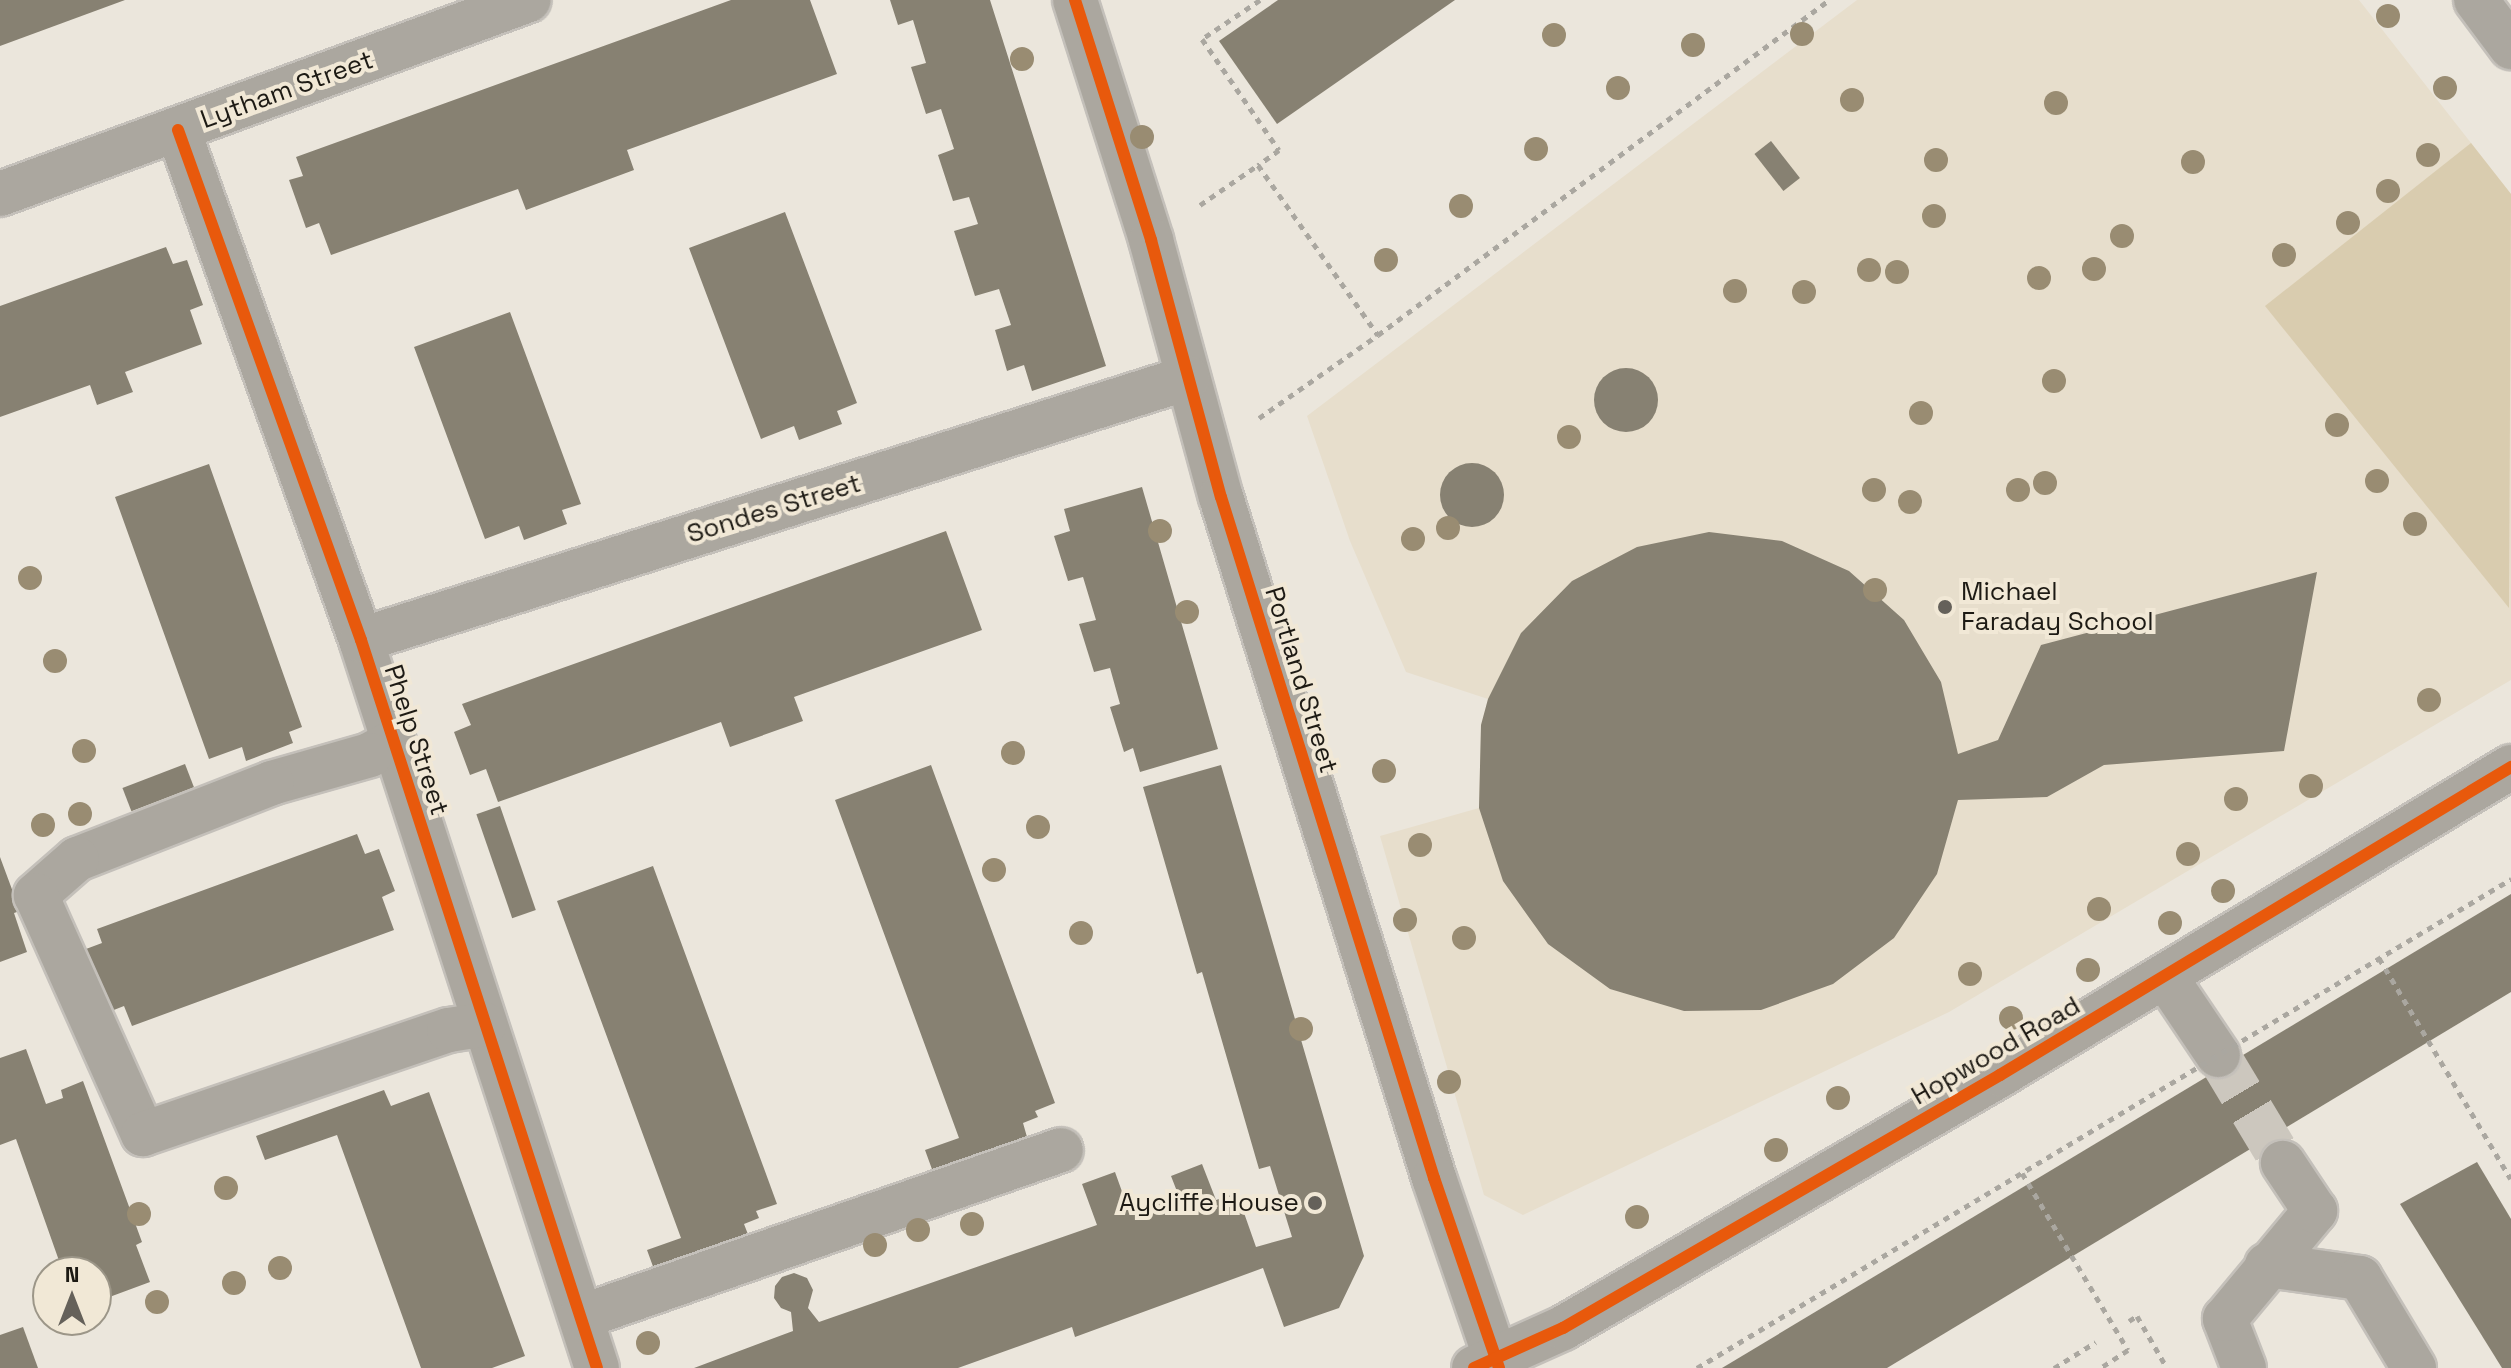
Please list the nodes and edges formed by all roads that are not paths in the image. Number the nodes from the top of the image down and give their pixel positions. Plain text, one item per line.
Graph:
1 (529, 0) edge
2 (2476, 0) edge
3 (1086, 5) edge
4 (2511, 47) edge
5 (178, 130) junction
6 (0, 194) edge
7 (1187, 378) junction
8 (361, 640) junction
9 (393, 742) junction
10 (2511, 767) edge
11 (2166, 978) junction
12 (485, 1024) junction
13 (2218, 1055) tunnel mouth
14 (1061, 1150) dead end
15 (2283, 1163) tunnel mouth
16 (2267, 1265) junction
17 (581, 1317) junction
18 (1489, 1365) edge
19 (597, 1368) edge
20 (2244, 1368) edge
21 (2414, 1368) edge

1 - 5 street, Lytham Street
2 - 4 street
3 - 7 street, Portland Street
5 - 6 street, Lytham Street
5 - 8 street, Phelp Street
7 - 8 street, Sondes Street
7 - 18 street, Portland Street
8 - 9 street, Phelp Street
9 - 12 street, Phelp Street
9 - 12 street
10 - 11 street, Hopwood Road
11 - 13 street
11 - 18 street, Hopwood Road
12 - 17 street, Phelp Street
14 - 17 street
15 - 16 street
16 - 20 street
16 - 21 street
17 - 19 street, Phelp Street

